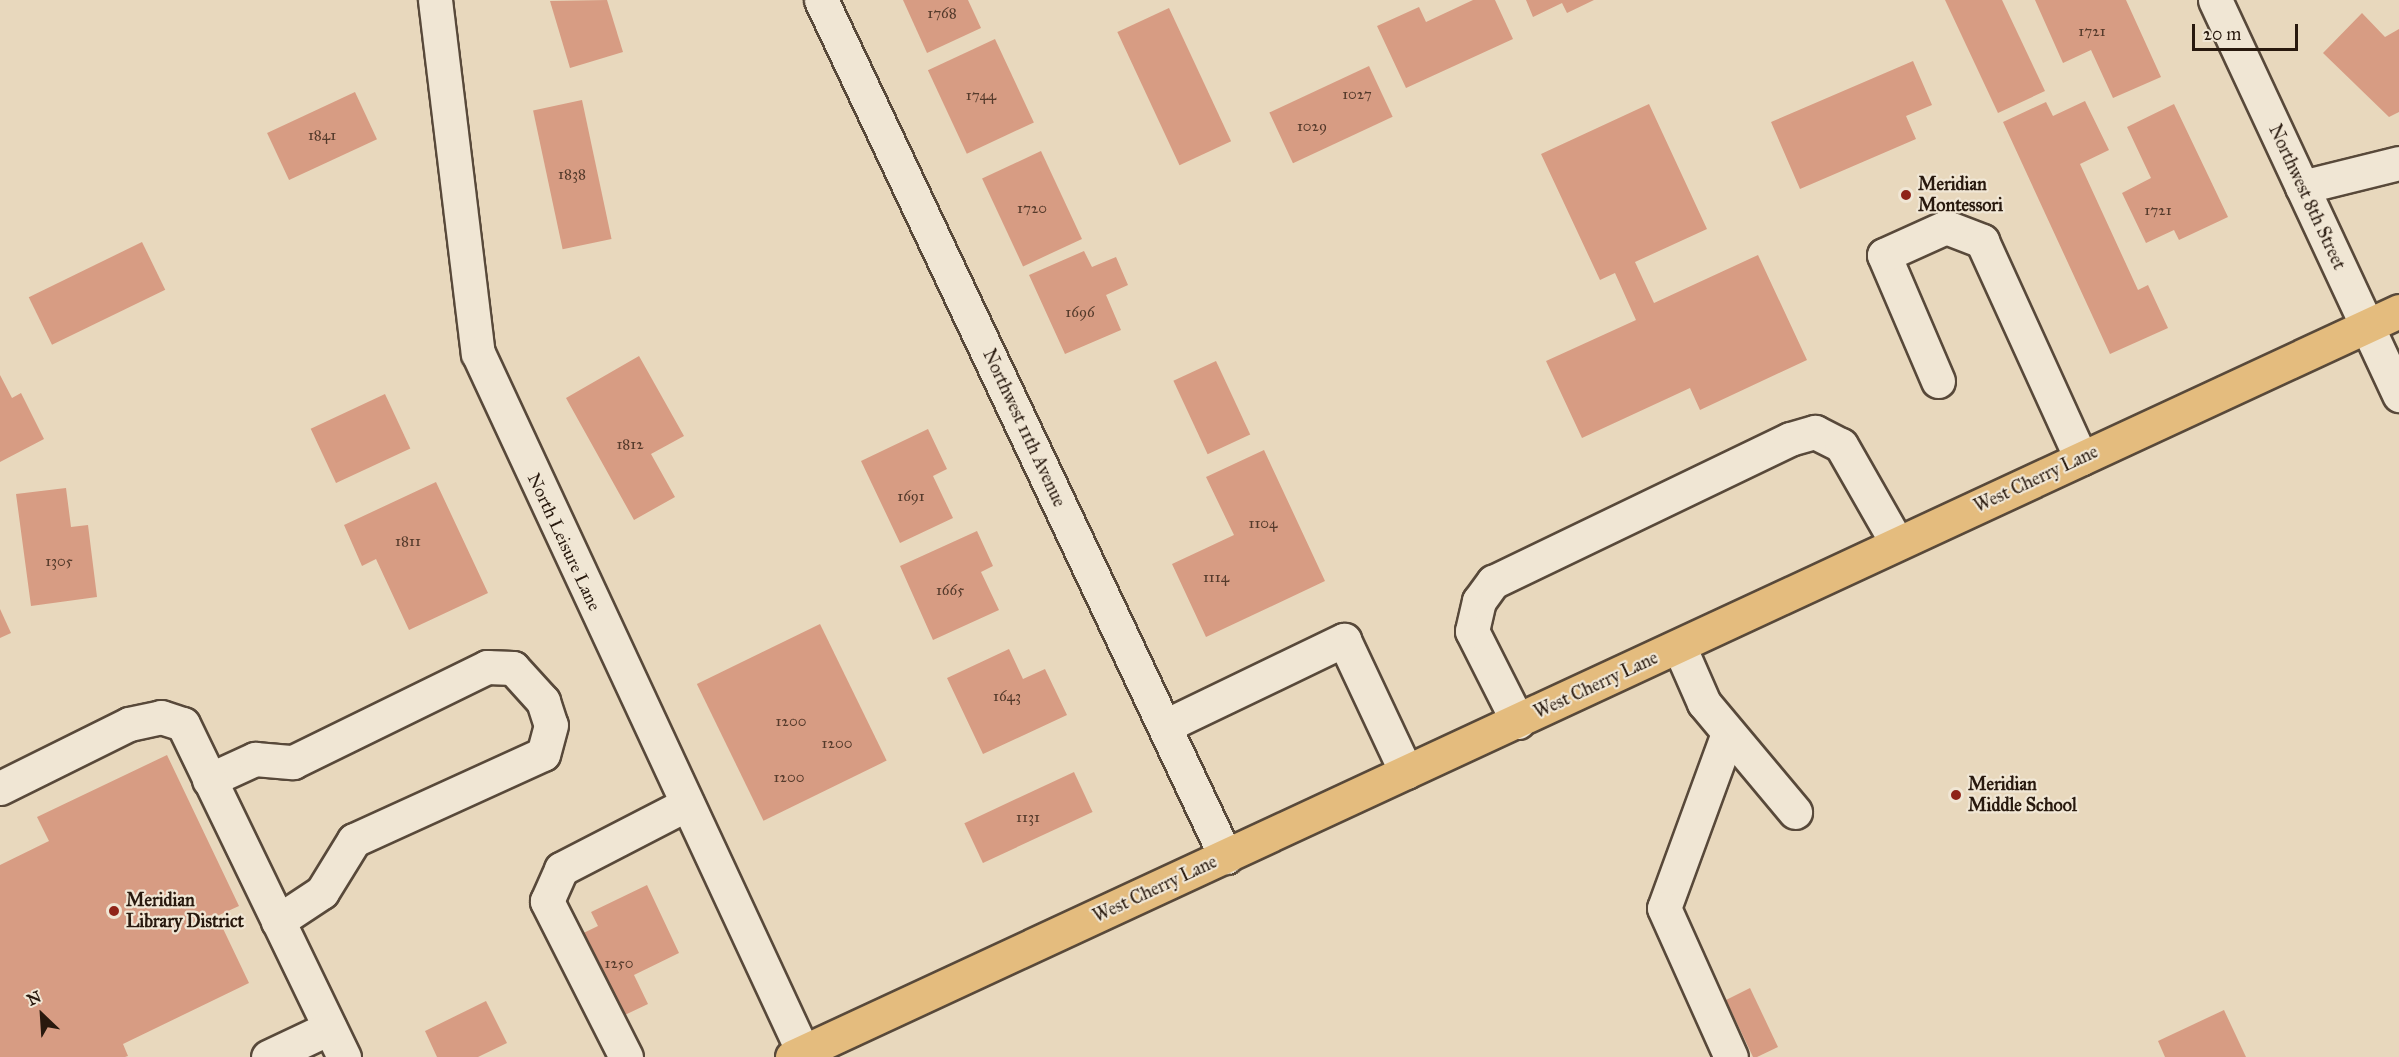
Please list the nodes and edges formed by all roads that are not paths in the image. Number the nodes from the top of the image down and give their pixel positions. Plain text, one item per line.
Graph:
1 (435, 0) edge
2 (821, 0) edge
3 (2215, 0) edge
4 (2399, 164) edge
5 (2302, 188) junction
6 (2399, 311) edge
7 (2366, 326) junction
8 (1938, 381) dead end
9 (2399, 395) edge
10 (2081, 458) junction
11 (1897, 543) junction
12 (1679, 646) junction
13 (1518, 722) junction
14 (1165, 726) junction
15 (1727, 736) junction
16 (1407, 772) junction
17 (209, 780) junction
18 (0, 788) edge
19 (687, 804) junction
20 (1795, 812) dead end
21 (1226, 857) junction
22 (278, 921) junction
23 (329, 1028) junction
24 (797, 1054) edge
25 (268, 1057) edge
26 (344, 1057) edge
27 (626, 1057) edge
28 (1731, 1057) edge

1 - 19 street, North Leisure Lane
2 - 14 street, Northwest 11th Avenue
3 - 5 street, Northwest 8th Street
4 - 5 street
5 - 7 street, Northwest 8th Street
6 - 7 main road, West Cherry Lane
7 - 9 street, Northwest 8th Street
7 - 10 main road, West Cherry Lane
8 - 10 street
10 - 11 main road, West Cherry Lane
11 - 12 main road, West Cherry Lane
11 - 13 street
12 - 13 main road, West Cherry Lane
12 - 15 street
13 - 16 main road, West Cherry Lane
14 - 16 street
14 - 21 street, Northwest 11th Avenue
15 - 20 street
15 - 28 street
16 - 21 main road, West Cherry Lane
17 - 18 street
17 - 22 street
17 - 22 street
19 - 24 street, North Leisure Lane
19 - 27 street
21 - 24 main road, West Cherry Lane
22 - 23 street
23 - 25 street
23 - 26 street

